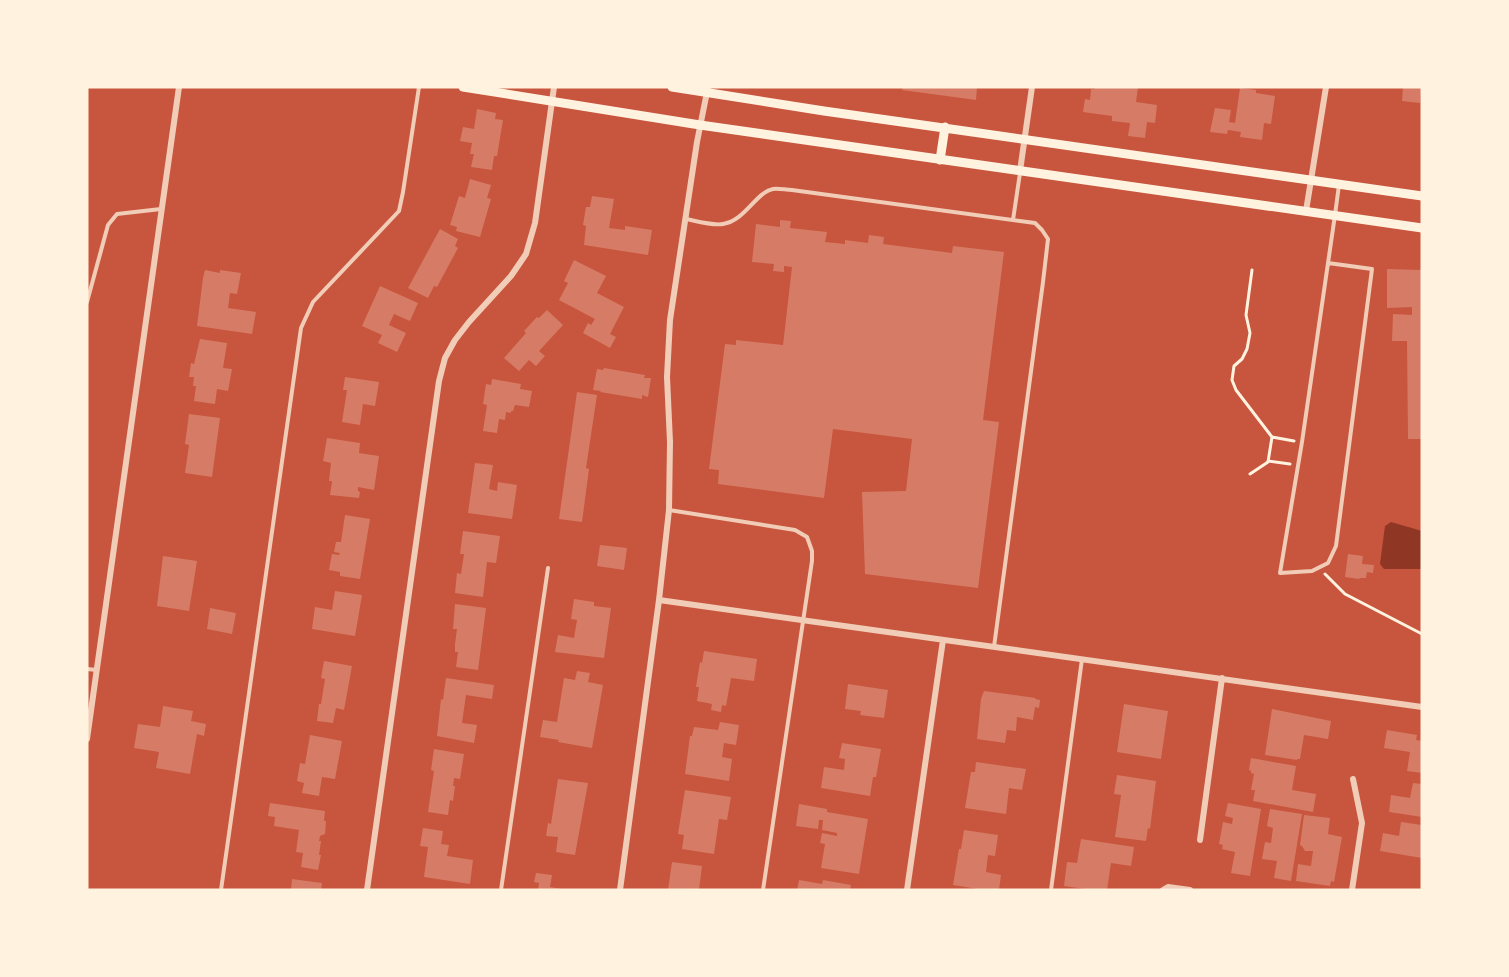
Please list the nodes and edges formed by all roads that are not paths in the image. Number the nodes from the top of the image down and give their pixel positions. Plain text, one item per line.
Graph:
1 (179, 87) edge
2 (419, 87) edge
3 (463, 87) edge
4 (554, 87) edge
5 (672, 87) edge
6 (1032, 87) edge
7 (1326, 87) edge
8 (708, 90) edge
9 (552, 102) junction
10 (700, 125) junction
11 (945, 128) junction
12 (1024, 139) junction
13 (940, 160) junction
14 (1020, 171) junction
15 (1311, 180) junction
16 (1340, 184) junction
17 (1422, 196) edge
18 (162, 209) junction
19 (1306, 211) junction
20 (1335, 215) junction
21 (686, 219) junction
22 (1013, 220) junction
23 (1422, 228) edge
24 (1328, 262) junction
25 (87, 302) edge
26 (669, 510) junction
27 (548, 568) dead end
28 (659, 600) junction
29 (802, 620) junction
30 (943, 640) junction
31 (994, 647) junction
32 (1082, 659) junction
33 (87, 669) edge
34 (97, 670) junction
35 (1222, 678) junction
36 (1422, 707) edge
37 (87, 739) edge
38 (1353, 779) dead end
39 (1200, 840) dead end
40 (1165, 888) edge
41 (221, 890) edge
42 (367, 890) edge
43 (501, 890) edge
44 (620, 890) edge
45 (763, 890) edge
46 (907, 890) edge
47 (1051, 890) edge
48 (1190, 890) edge
49 (1352, 890) edge

1 - 18 street
2 - 41 lane
3 - 9 main road
4 - 9 street
5 - 8 main road
6 - 12 street
7 - 15 street
8 - 10 street
8 - 11 main road
9 - 10 main road
9 - 42 street
10 - 13 main road
10 - 21 street
11 - 12 main road
11 - 13 main road
12 - 14 street
12 - 15 main road
13 - 14 main road
14 - 19 main road
14 - 22 lane
15 - 16 main road
15 - 19 street
16 - 17 main road
16 - 20 lane
18 - 25 lane
18 - 34 street
19 - 20 main road
20 - 23 main road
20 - 24 lane
21 - 22 lane
21 - 26 street
22 - 31 lane
24 - 24 lane
26 - 28 street
26 - 29 lane
27 - 43 lane
28 - 29 street
28 - 44 street
29 - 30 street
29 - 45 lane
30 - 31 street
30 - 46 street
31 - 32 street
32 - 35 street
32 - 47 lane
33 - 34 lane
34 - 37 street
35 - 36 street
35 - 39 street
38 - 49 street
40 - 48 street

